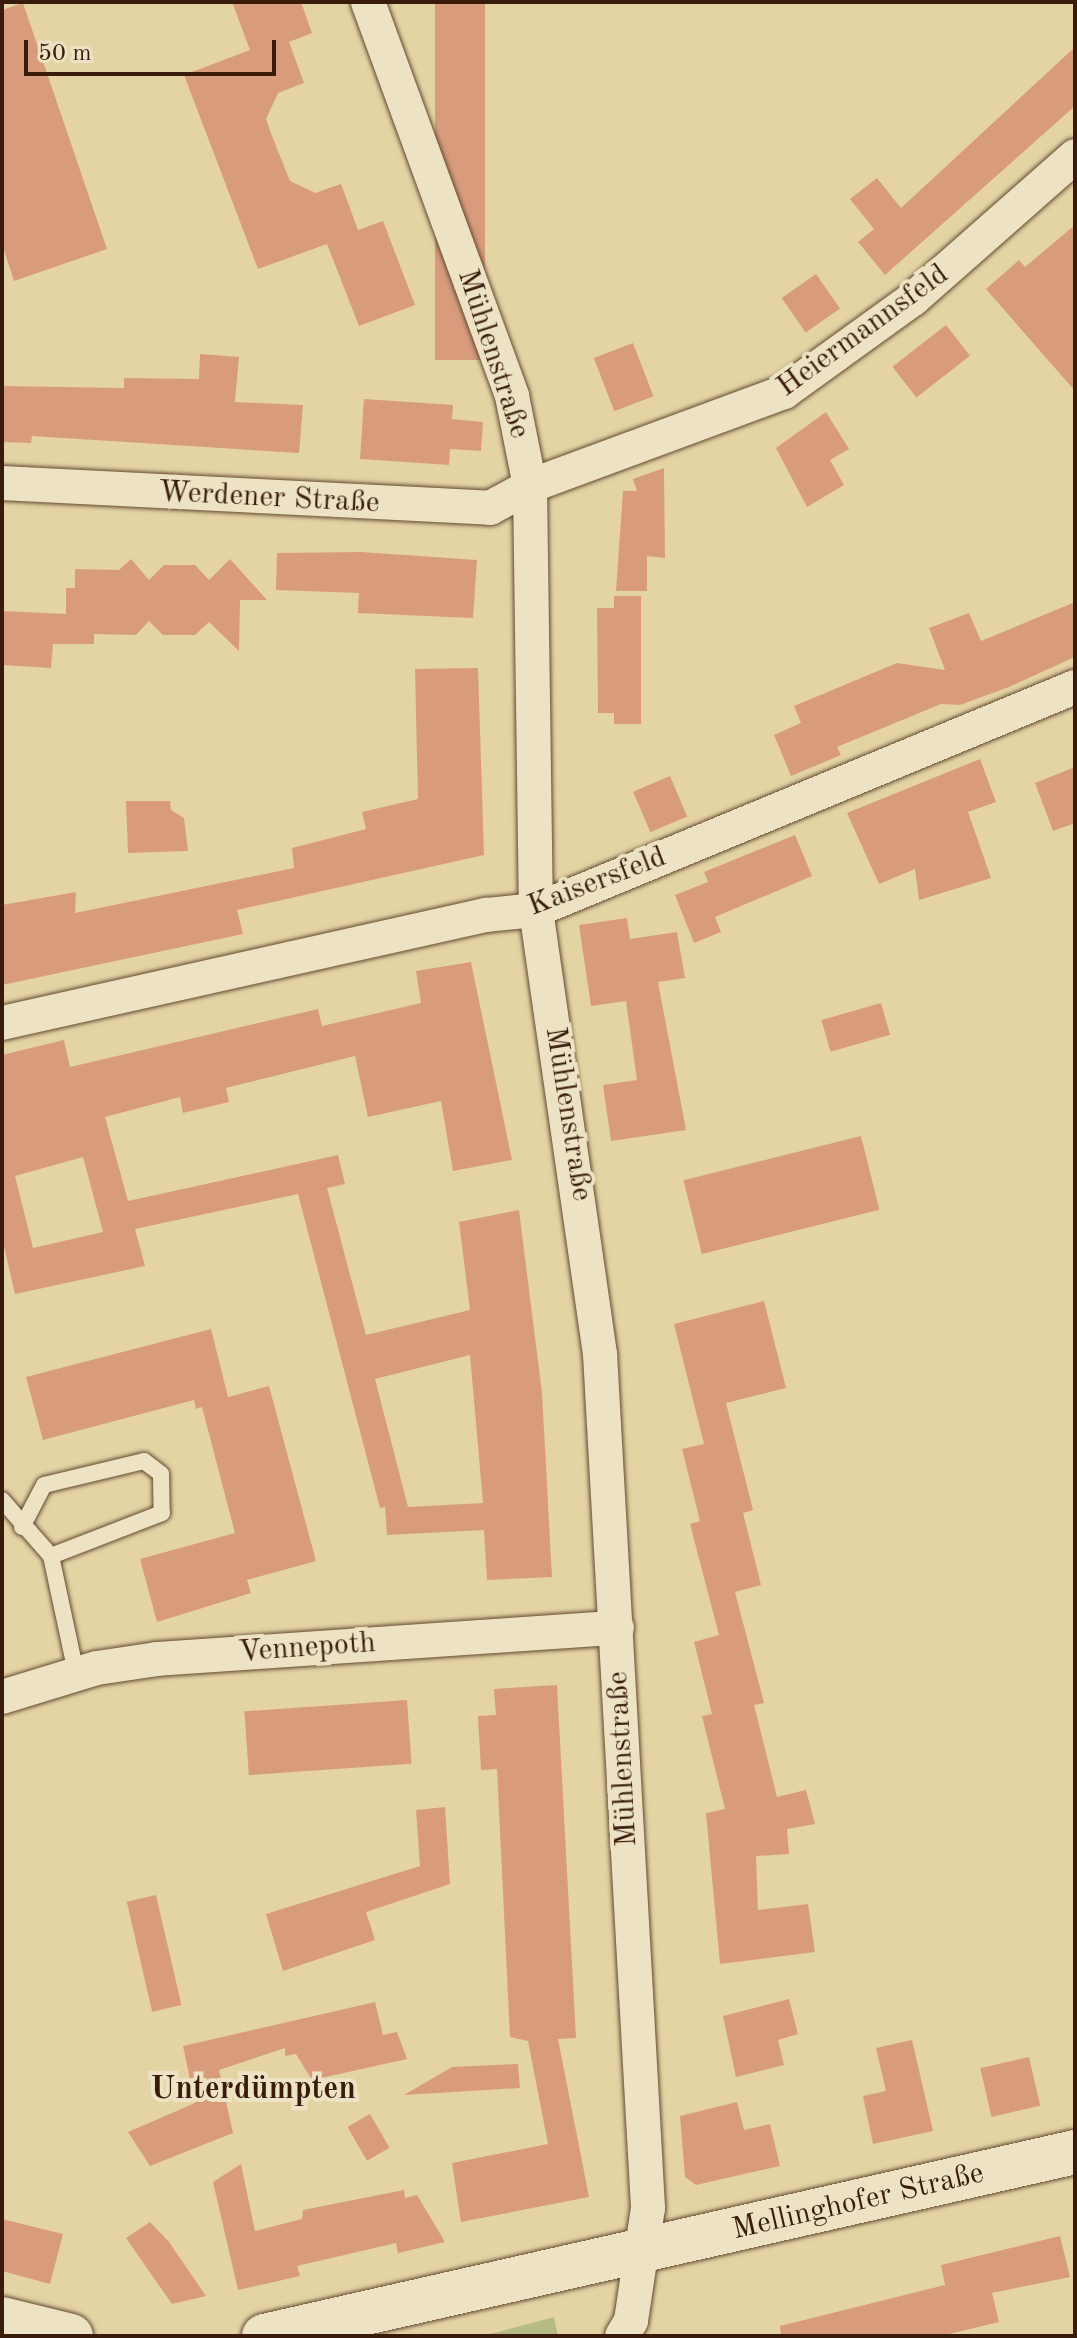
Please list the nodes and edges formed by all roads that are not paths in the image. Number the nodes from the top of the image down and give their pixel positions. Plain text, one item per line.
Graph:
1 (368, 2) edge
2 (1075, 156) edge
3 (2, 483) edge
4 (530, 486) junction
5 (1075, 687) edge
6 (536, 910) junction
7 (2, 1023) edge
8 (2, 1500) edge
9 (22, 1527) junction
10 (51, 1556) junction
11 (617, 1628) junction
12 (76, 1673) junction
13 (2, 1697) edge
14 (1075, 2152) edge
15 (642, 2252) junction
16 (2, 2319) edge
17 (71, 2336) edge
18 (264, 2336) edge
19 (622, 2336) edge

1 - 4 street, Mühlenstraße
2 - 4 street, Heiermannsfeld
3 - 4 street, Werdener Straße
4 - 6 street, Mühlenstraße
5 - 6 street, Kaisersfeld
6 - 7 street, Kaisersfeld
6 - 11 street, Mühlenstraße
8 - 9 lane
9 - 10 lane
9 - 10 lane
10 - 12 lane
11 - 12 street, Vennepoth
11 - 15 street, Mühlenstraße
12 - 13 street, Vennepoth
14 - 15 main road, Mellinghofer Straße
15 - 18 main road, Mellinghofer Straße
15 - 19 street
16 - 17 main road

